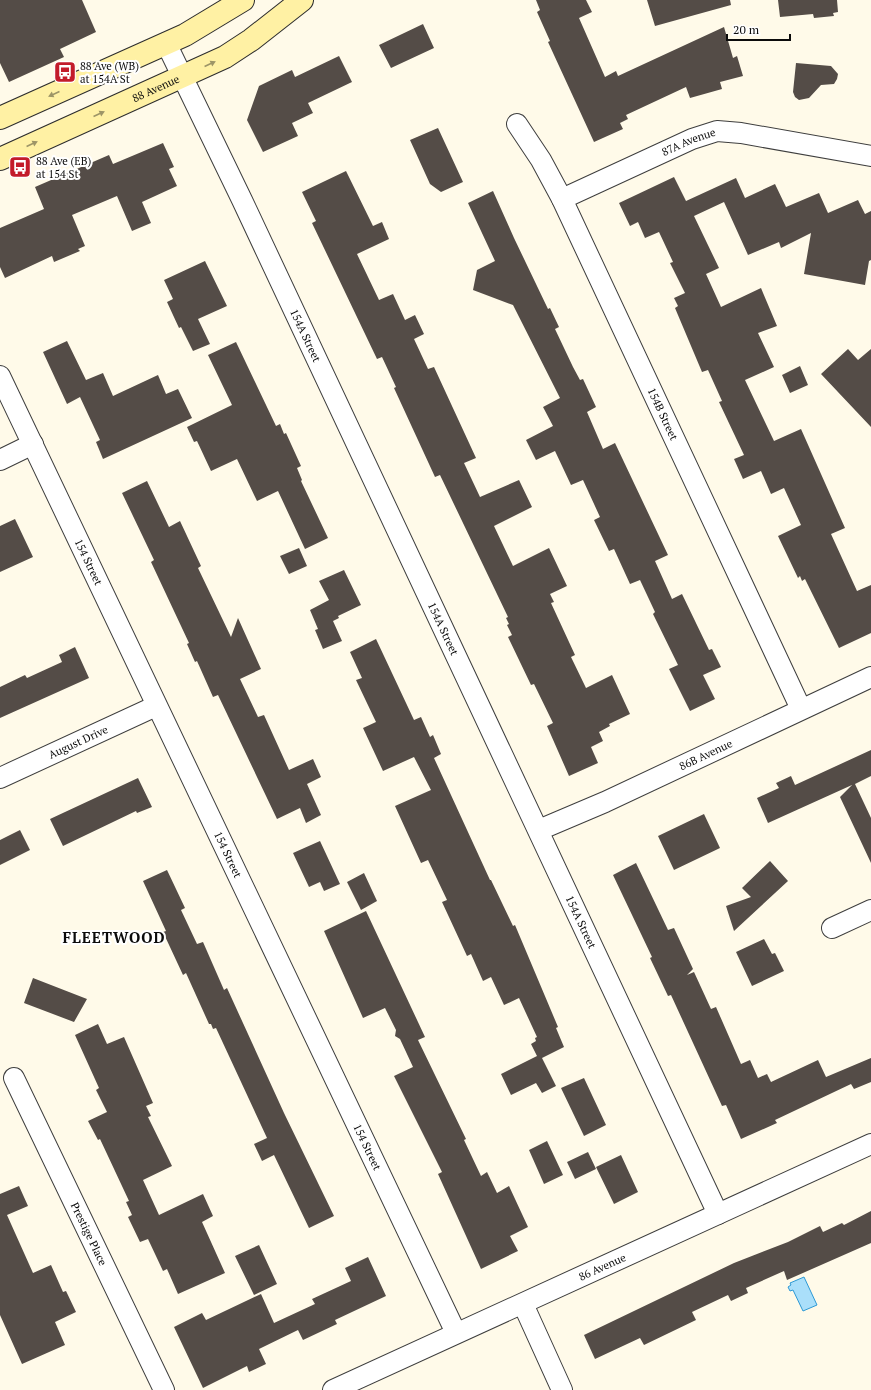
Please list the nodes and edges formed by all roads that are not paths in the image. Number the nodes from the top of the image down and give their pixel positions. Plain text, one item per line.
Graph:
1 (243, 0) edge
2 (302, 0) edge
3 (166, 43) junction
4 (182, 76) junction
5 (0, 118) edge
6 (517, 124) dead end
7 (871, 156) edge
8 (0, 159) edge
9 (562, 199) junction
10 (0, 376) edge
11 (33, 444) junction
12 (0, 460) edge
13 (871, 677) edge
14 (156, 706) junction
15 (801, 709) junction
16 (0, 778) edge
17 (539, 830) junction
18 (871, 910) edge
19 (832, 928) dead end
20 (14, 1078) dead end
21 (871, 1144) edge
22 (718, 1214) junction
23 (524, 1304) junction
24 (456, 1333) junction
25 (164, 1390) edge
26 (333, 1390) edge
27 (562, 1390) edge

1 - 3 main road
4 -> 2 main road, 88 Avenue
3 - 4 street, 154A Street
3 -> 5 main road
8 -> 4 main road, 88 Avenue
4 - 17 street, 154A Street
6 - 9 street, 154B Street
7 - 9 street, 87A Avenue
9 - 15 street, 154B Street
10 - 11 street, 154 Street
11 - 12 street
11 - 14 street, 154 Street
13 - 15 street, 86B Avenue
14 - 16 street, August Drive
14 - 24 street, 154 Street
15 - 17 street, 86B Avenue
17 - 22 street, 154A Street
18 - 19 street
20 - 25 street, Prestige Place
21 - 22 street, 86 Avenue
22 - 23 street, 86 Avenue
23 - 24 street, 86 Avenue
23 - 27 street
24 - 26 street, 86 Avenue

